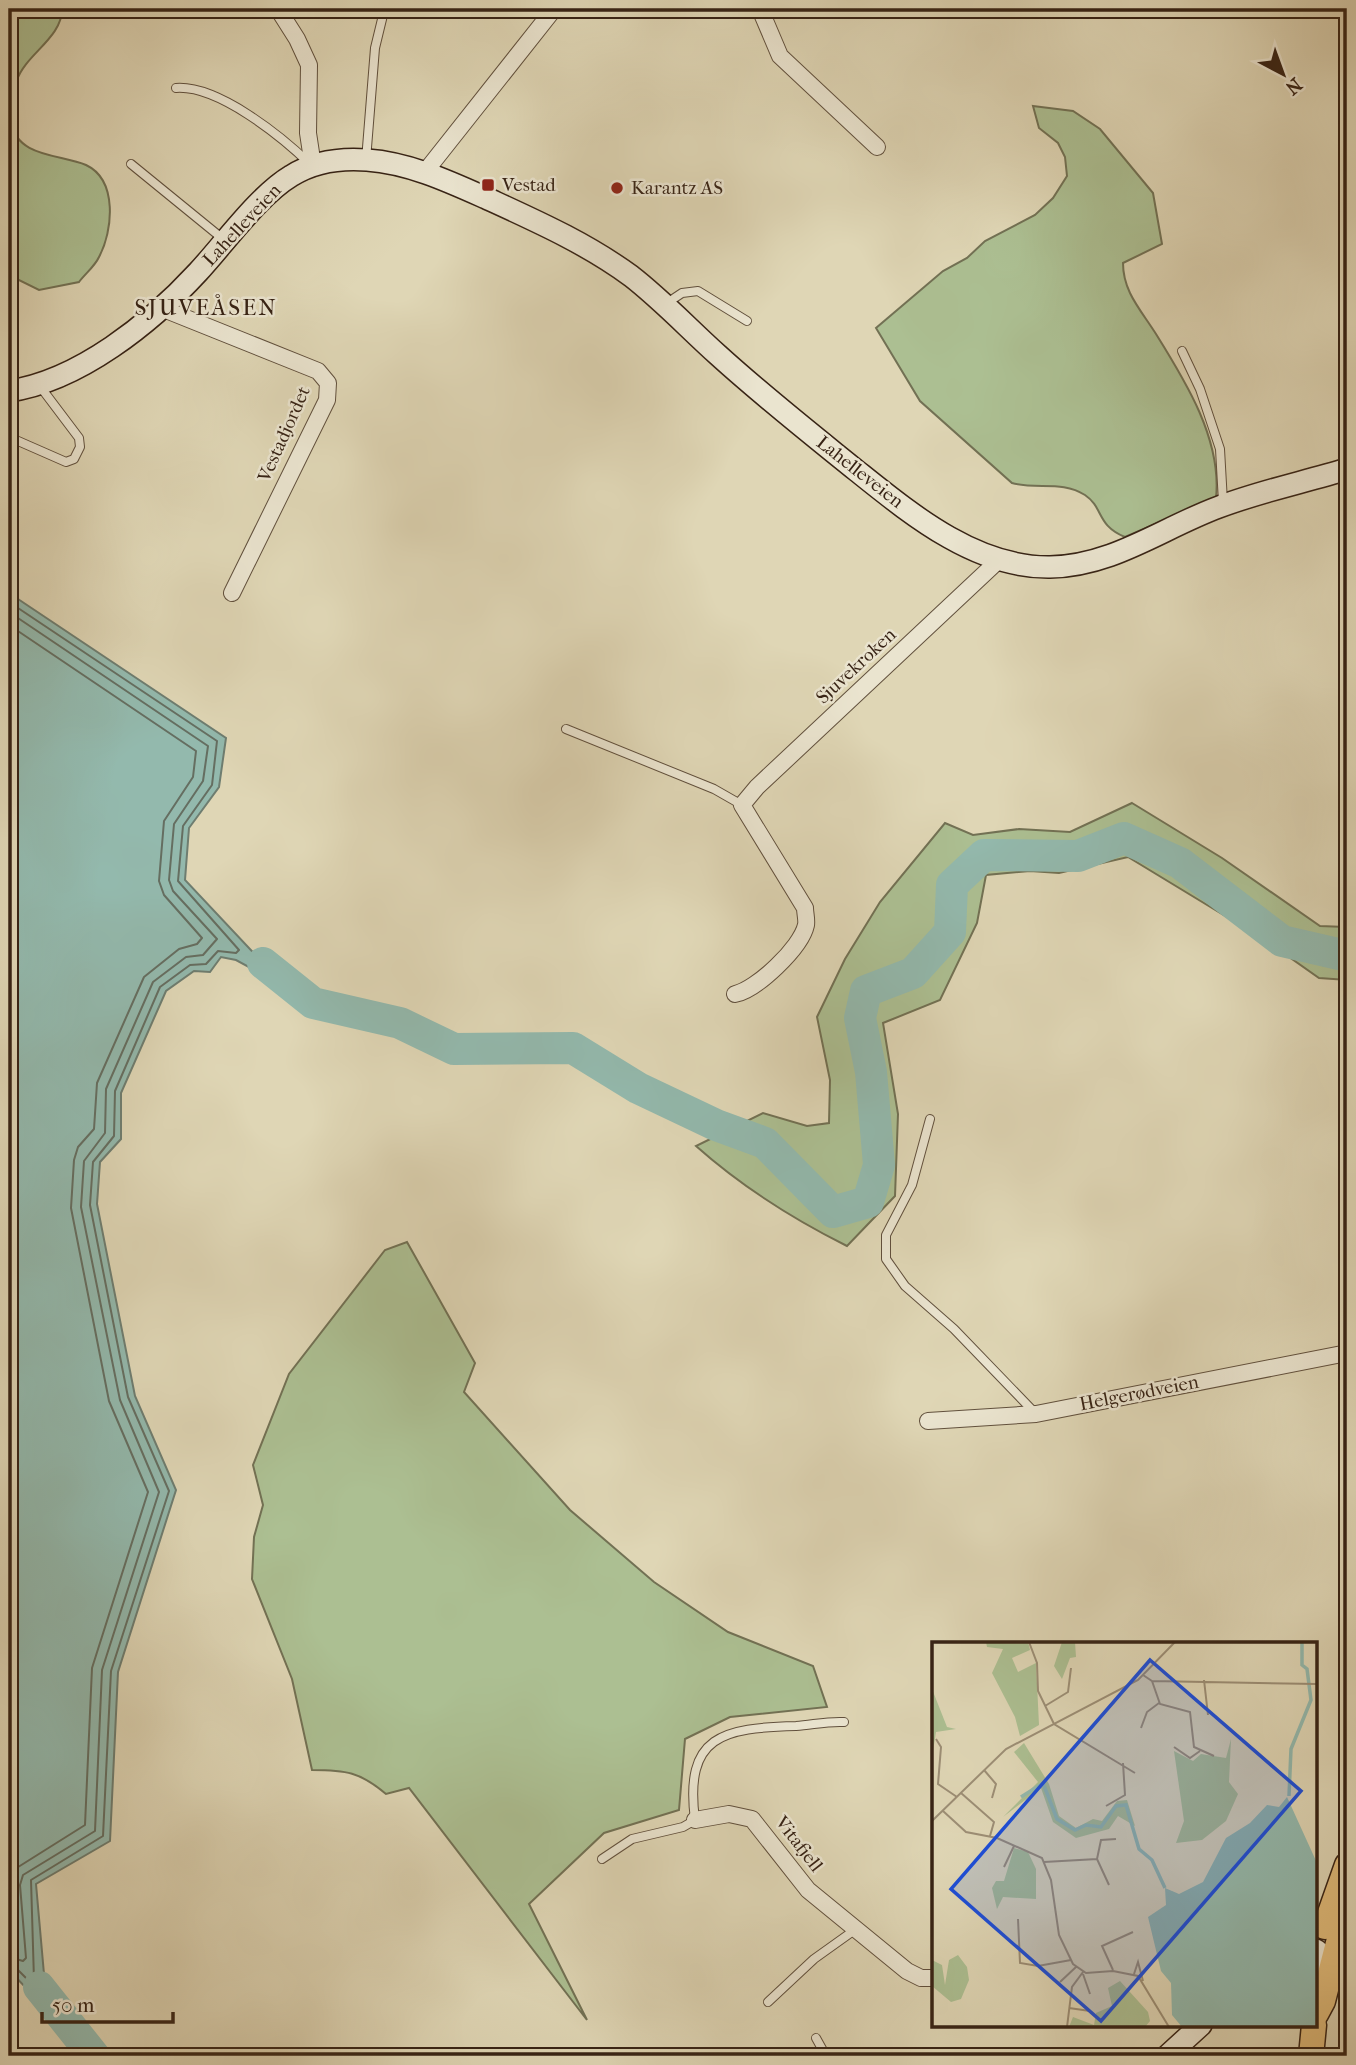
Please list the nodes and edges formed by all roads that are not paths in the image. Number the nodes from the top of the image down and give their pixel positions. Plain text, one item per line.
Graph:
1 (278, 9) edge
2 (554, 9) edge
3 (760, 9) edge
4 (384, 11) dead end
5 (176, 88) dead end
6 (877, 147) dead end
7 (366, 160) junction
8 (131, 164) dead end
9 (313, 166) junction
10 (425, 172) junction
11 (225, 240) junction
12 (664, 304) junction
13 (160, 308) junction
14 (747, 321) dead end
15 (1182, 351) dead end
16 (39, 385) junction
17 (9, 391) edge
18 (9, 438) edge
19 (1347, 469) edge
20 (1223, 505) junction
21 (1000, 559) junction
22 (232, 593) dead end
23 (566, 729) dead end
24 (742, 805) junction
25 (735, 995) dead end
26 (930, 1119) dead end
27 (1347, 1353) edge
28 (1036, 1414) junction
29 (928, 1421) dead end
30 (844, 1722) dead end
31 (695, 1820) junction
32 (602, 1859) dead end
33 (1347, 1865) edge
34 (1347, 1908) edge
35 (856, 1930) junction
36 (1320, 1961) edge
37 (932, 1978) edge
38 (768, 2002) dead end
39 (1318, 2010) edge
40 (1200, 2026) edge
41 (1314, 2026) edge
42 (816, 2038) dead end
43 (826, 2056) edge
44 (1167, 2056) edge
45 (1311, 2056) edge

1 - 9 street
2 - 10 street
3 - 6 street
4 - 7 lane
5 - 9 lane
7 - 9 street, Lahelleveien
7 - 10 street, Lahelleveien
8 - 11 lane
9 - 11 street, Lahelleveien
10 - 12 street, Lahelleveien
11 - 13 street, Lahelleveien
12 - 14 lane
12 - 21 street, Lahelleveien
13 - 16 street, Lahelleveien
13 - 22 street, Vestadjordet
15 - 20 lane
16 - 17 street, Lahelleveien
16 - 18 lane
19 - 20 street, Lahelleveien
20 - 21 street, Lahelleveien
21 - 24 street, Sjuvekroken
23 - 24 lane
24 - 25 street
26 - 28 lane
27 - 28 street, Helgerødveien
28 - 29 street, Helgerødveien
30 - 31 lane
31 - 32 lane
31 - 35 street, Vitafjell
33 - 36 main road
34 - 36 main road
35 - 37 street, Vitafjell
35 - 38 lane
36 - 39 main road
40 - 44 street
41 - 45 main road
42 - 43 lane

